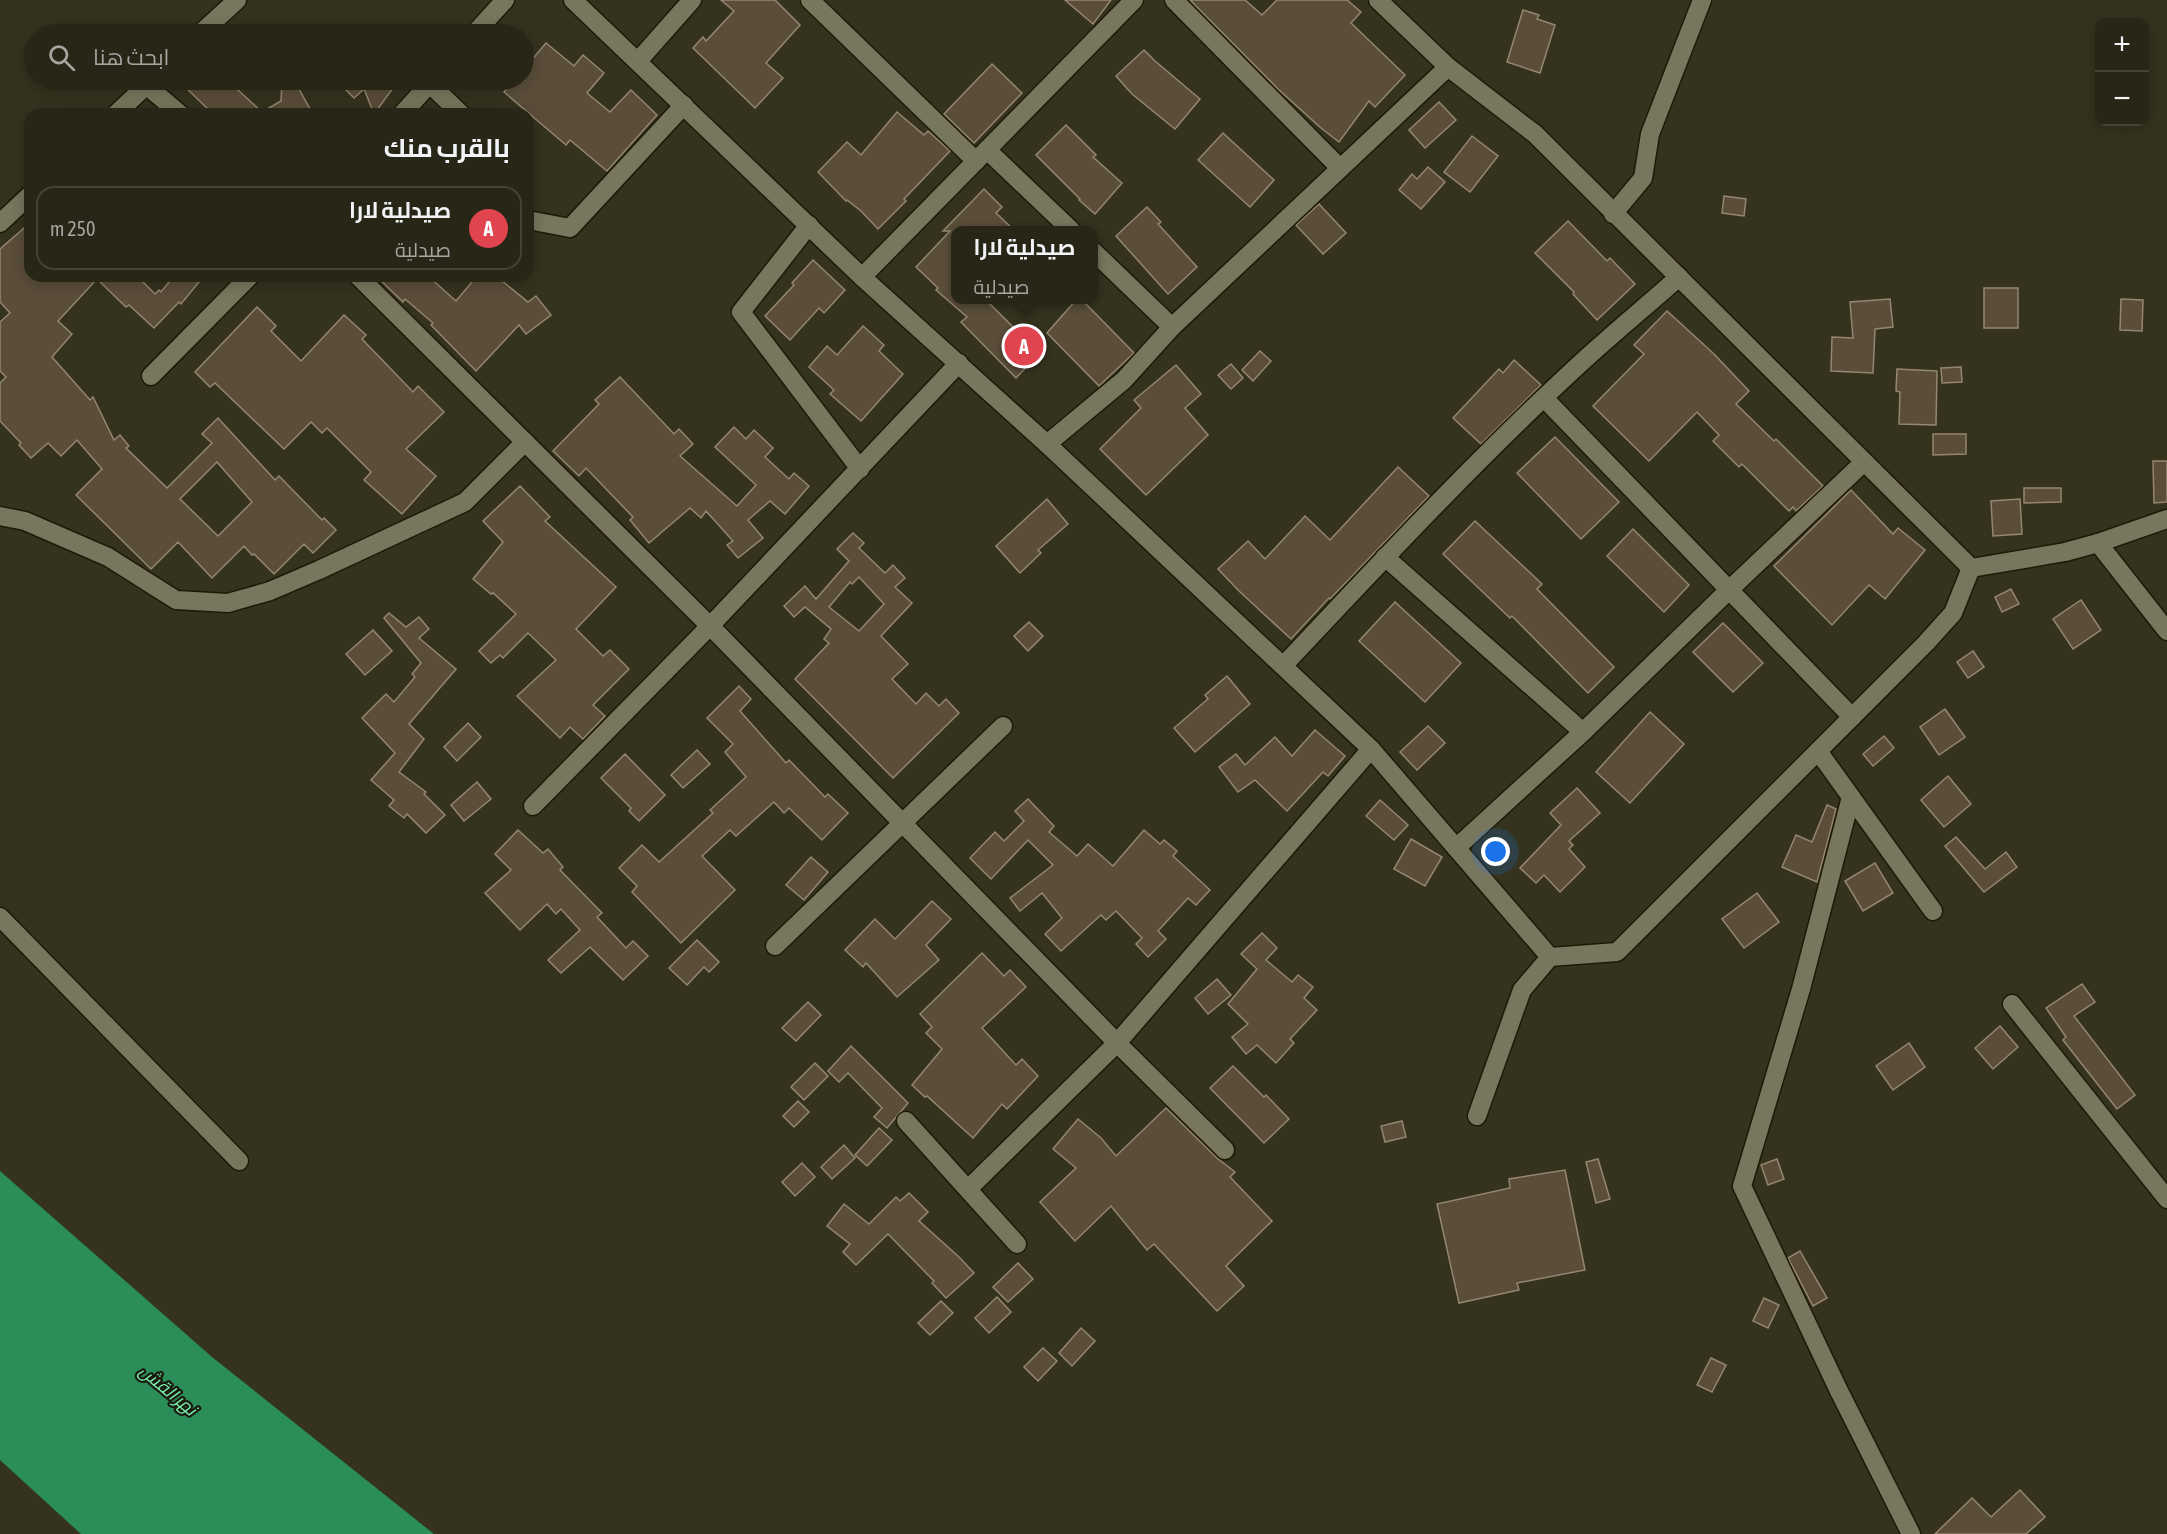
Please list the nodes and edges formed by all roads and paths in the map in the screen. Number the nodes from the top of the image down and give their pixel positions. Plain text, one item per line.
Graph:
1 (237, 0) edge
2 (505, 0) edge
3 (573, 0) edge
4 (692, 0) edge
5 (810, 0) edge
6 (1134, 0) edge
7 (1174, 0) edge
8 (1378, 0) edge
9 (1702, 0) edge
10 (211, 24) edge
11 (483, 24) edge
12 (638, 61) junction
13 (1448, 67) junction
14 (141, 90) edge
15 (157, 90) edge
16 (424, 90) edge
17 (439, 90) edge
18 (684, 105) junction
19 (122, 108) edge
20 (174, 108) edge
21 (408, 108) edge
22 (456, 108) edge
23 (981, 155) junction
24 (1340, 168) junction
25 (24, 201) edge
26 (1613, 214) junction
27 (534, 221) edge
28 (0, 223) edge
29 (809, 225) junction
30 (1065, 226) edge
31 (1098, 256) edge
32 (862, 277) junction
33 (1679, 277) junction
34 (244, 282) edge
35 (364, 282) edge
36 (1172, 327) junction
37 (959, 363) junction
38 (151, 376) dead end
39 (1544, 399) junction
40 (525, 442) junction
41 (1047, 444) junction
42 (1864, 462) junction
43 (860, 469) junction
44 (0, 516) edge
45 (2167, 519) edge
46 (2098, 543) junction
47 (1385, 557) junction
48 (1971, 568) junction
49 (1729, 590) junction
50 (710, 626) junction
51 (2167, 631) edge
52 (1283, 666) junction
53 (1852, 717) junction
54 (1003, 726) dead end
55 (1583, 732) junction
56 (1371, 749) junction
57 (1818, 751) junction
58 (1851, 797) junction
59 (533, 806) dead end
60 (902, 823) junction
61 (1456, 848) junction
62 (1933, 911) dead end
63 (0, 917) edge
64 (775, 946) dead end
65 (1550, 957) junction
66 (2012, 1004) dead end
67 (1117, 1043) junction
68 (1477, 1116) dead end
69 (906, 1121) dead end
70 (1225, 1150) dead end
71 (239, 1161) dead end
72 (968, 1189) junction
73 (2167, 1198) edge
74 (1017, 1244) dead end
75 (1911, 1534) edge

1 - 10 street
2 - 11 street
3 - 12 street
4 - 12 street
5 - 23 street
6 - 23 street
7 - 24 street
8 - 13 street
9 - 26 street
12 - 18 street
13 - 24 street
13 - 26 street
14 - 19 street
15 - 20 street
16 - 21 street
17 - 22 street
18 - 27 street
18 - 29 street
23 - 30 street
23 - 32 street
24 - 36 street
25 - 28 street
26 - 33 street
29 - 32 street
29 - 43 street
31 - 36 street
32 - 37 street
33 - 39 street
33 - 42 street
34 - 38 street
35 - 40 street
36 - 41 street
37 - 41 street
37 - 43 street
39 - 47 street
39 - 49 street
40 - 44 street
40 - 50 street
41 - 52 street
42 - 48 street
42 - 49 street
43 - 50 street
45 - 46 street
46 - 48 street
46 - 51 street
47 - 52 street
47 - 55 street
48 - 53 street
49 - 53 street
49 - 55 street
50 - 59 street
50 - 60 street
52 - 56 street
53 - 57 street
54 - 60 street
55 - 61 street
56 - 61 street
56 - 67 street
57 - 58 street
57 - 65 street
58 - 62 street
58 - 75 street
60 - 64 street
60 - 67 street
61 - 65 street
63 - 71 street
65 - 68 street
66 - 73 street
67 - 70 street
67 - 72 street
69 - 72 street
72 - 74 street

